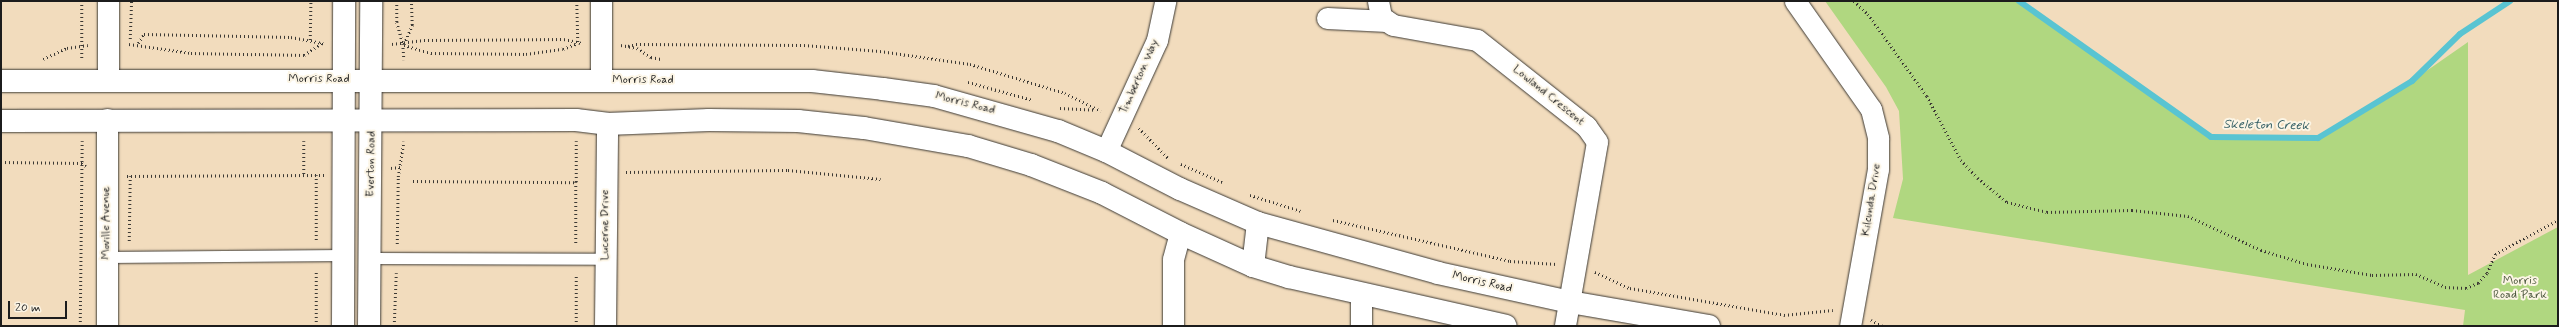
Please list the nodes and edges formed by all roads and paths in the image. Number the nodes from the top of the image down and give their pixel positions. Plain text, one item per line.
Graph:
1 (82, 1) edge
2 (108, 1) edge
3 (131, 1) edge
4 (311, 1) edge
5 (344, 1) edge
6 (371, 1) edge
7 (398, 1) edge
8 (412, 1) edge
9 (577, 1) edge
10 (602, 1) edge
11 (1165, 1) edge
12 (1378, 1) edge
13 (1795, 1) edge
14 (1854, 1) edge
15 (1327, 18) dead end
16 (1387, 21) junction
17 (310, 40) junction
18 (578, 42) junction
19 (130, 44) dead end
20 (403, 44) junction
21 (82, 45) junction
22 (628, 46) dead end
23 (39, 59) dead end
24 (108, 80) junction
25 (1, 81) edge
26 (82, 81) junction
27 (345, 81) junction
28 (372, 81) junction
29 (601, 81) junction
30 (1097, 110) dead end
31 (107, 120) junction
32 (345, 120) junction
33 (372, 120) junction
34 (576, 120) junction
35 (1, 121) edge
36 (83, 121) junction
37 (607, 124) junction
38 (1140, 129) dead end
39 (404, 150) dead end
40 (1106, 151) junction
41 (1, 162) edge
42 (82, 163) junction
43 (400, 167) junction
44 (372, 170) junction
45 (620, 172) dead end
46 (344, 174) junction
47 (107, 175) junction
48 (881, 179) dead end
49 (413, 181) dead end
50 (1229, 186) dead end
51 (1242, 192) dead end
52 (1309, 214) dead end
53 (1331, 220) dead end
54 (2558, 220) edge
55 (1258, 223) junction
56 (1180, 233) junction
57 (343, 255) junction
58 (107, 257) junction
59 (371, 258) junction
60 (397, 258) junction
61 (606, 259) junction
62 (1548, 262) dead end
63 (1253, 266) junction
64 (1604, 274) dead end
65 (1361, 293) junction
66 (1570, 302) junction
67 (1834, 310) dead end
68 (80, 326) edge
69 (107, 326) edge
70 (343, 326) edge
71 (369, 326) edge
72 (394, 326) edge
73 (605, 326) edge
74 (1173, 326) edge
75 (1361, 326) edge
76 (1506, 326) edge
77 (1565, 326) edge
78 (1709, 326) edge
79 (1850, 326) edge

1 - 21 path
2 - 24 street
3 - 19 path
4 - 17 path
5 - 27 street
6 - 28 street, Everton Road
7 - 20 path
8 - 20 path
9 - 18 path
10 - 29 street
11 - 40 street, Timberton Way
12 - 16 street
13 - 79 street, Kilcunda Drive
14 - 54 path
15 - 16 street, Lowland Crescent
16 - 66 street, Lowland Crescent
17 - 17 path
18 - 20 path
18 - 20 path
21 - 23 path
21 - 26 path
22 - 30 path
24 - 26 street, Morris Road
24 - 27 street, Morris Road
25 - 26 street, Morris Road
27 - 28 street, Morris Road
27 - 32 street
28 - 29 street, Morris Road
28 - 33 street, Everton Road
29 - 40 street, Morris Road
31 - 32 street
31 - 36 street
31 - 47 street, Moville Avenue
32 - 33 street
32 - 46 street
33 - 34 street
33 - 44 street, Everton Road
34 - 37 street
34 - 49 path
35 - 36 street
36 - 42 path
37 - 56 street
37 - 61 street, Lucerne Drive
38 - 50 path
39 - 43 path
40 - 55 street, Morris Road
41 - 42 path
42 - 47 path
42 - 68 path
43 - 44 path
43 - 60 path
44 - 59 street, Everton Road
45 - 48 path
46 - 47 path
46 - 57 street
47 - 58 street, Moville Avenue
51 - 52 path
53 - 62 path
55 - 63 street
55 - 66 street, Morris Road
56 - 63 street
56 - 74 street
57 - 58 lane
57 - 70 street
58 - 69 street, Moville Avenue
59 - 60 lane
59 - 71 street, Everton Road
60 - 61 lane
60 - 72 path
61 - 73 street, Lucerne Drive
63 - 65 street
64 - 67 path
65 - 75 street
65 - 76 street
66 - 77 street, Lowland Crescent
66 - 78 street, Morris Road

